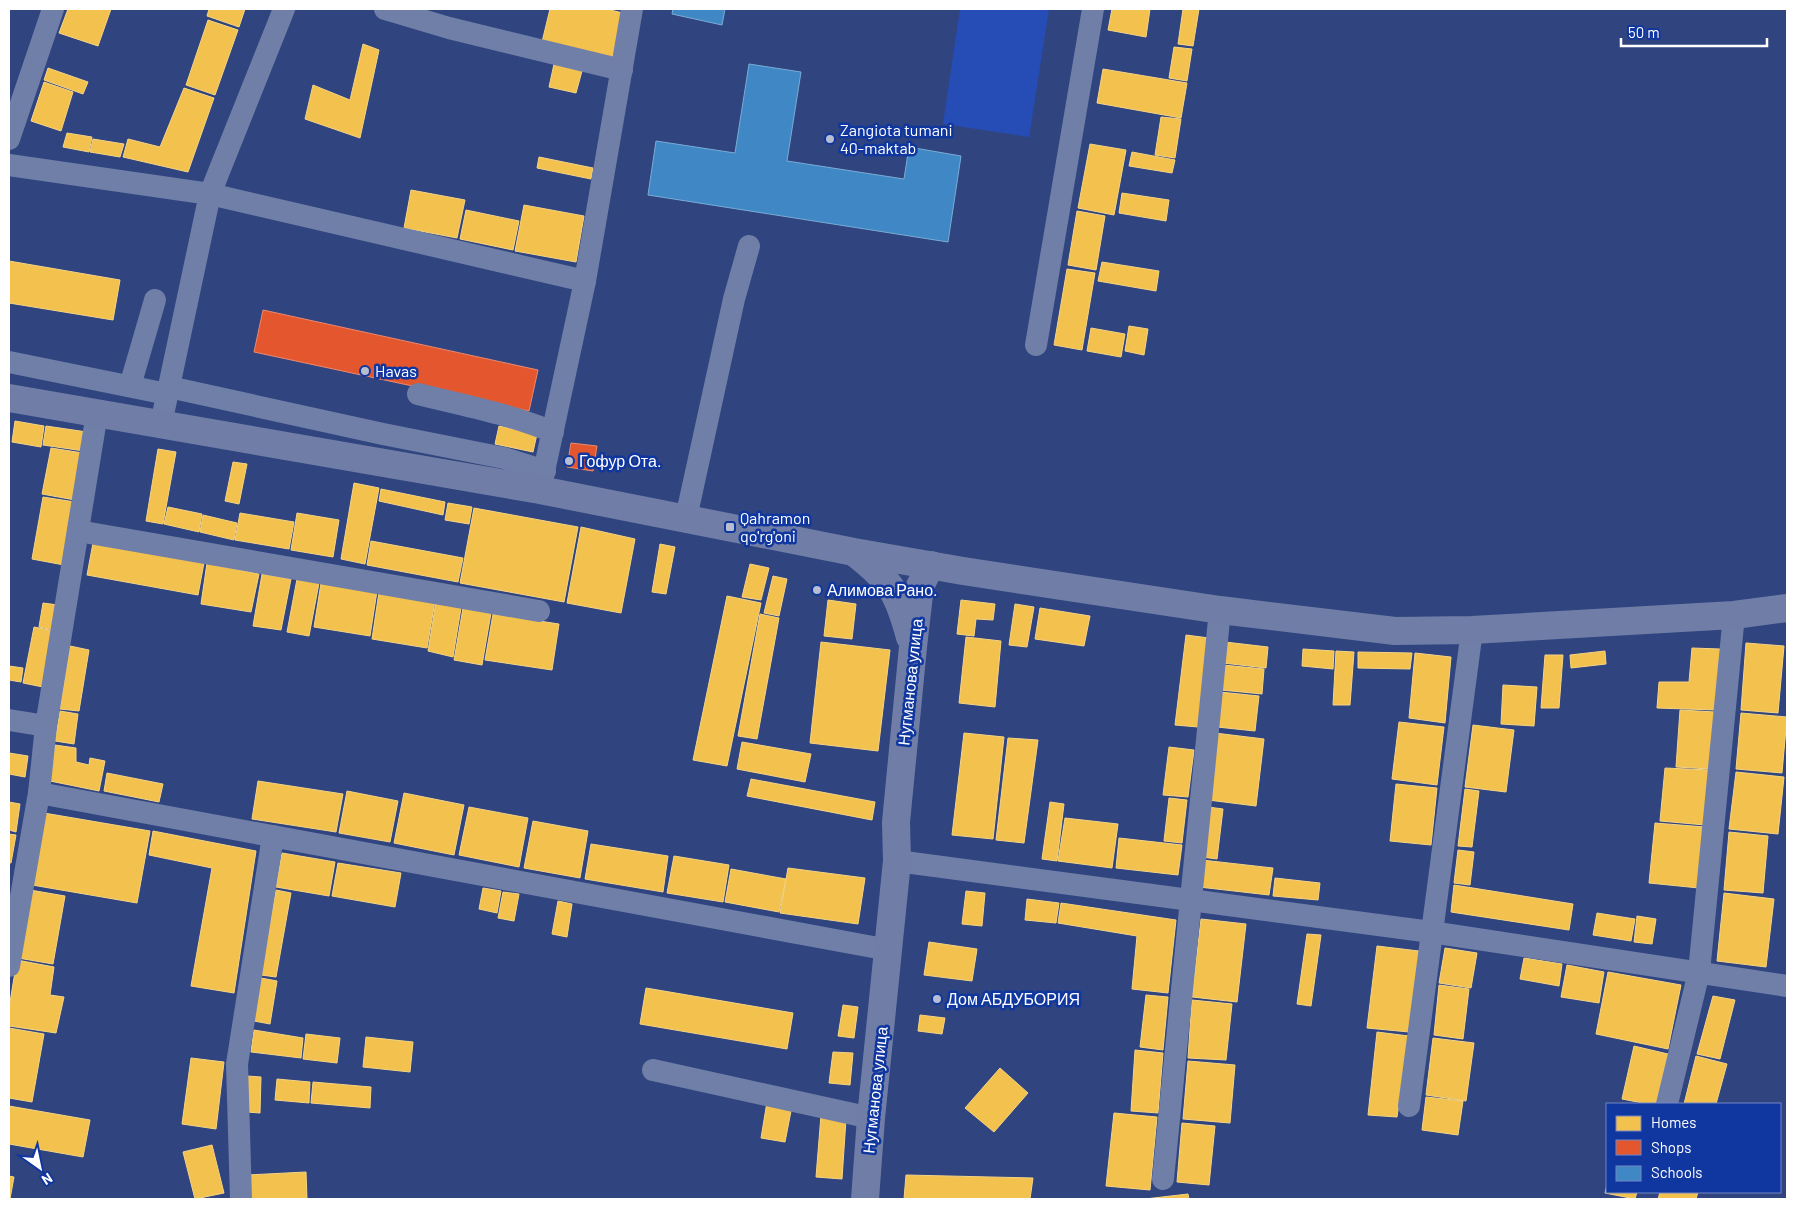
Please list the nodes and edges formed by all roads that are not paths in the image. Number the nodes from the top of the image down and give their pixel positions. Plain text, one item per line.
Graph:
1 (53, 9) edge
2 (284, 9) edge
3 (385, 9) edge
4 (632, 9) edge
5 (1093, 9) edge
6 (622, 70) junction
7 (9, 139) edge
8 (9, 166) edge
9 (210, 194) junction
10 (749, 246) dead end
11 (585, 281) junction
12 (155, 300) dead end
13 (1036, 345) dead end
14 (9, 362) edge
15 (130, 386) junction
16 (168, 391) junction
17 (418, 394) dead end
18 (9, 398) edge
19 (97, 413) junction
20 (161, 424) junction
21 (553, 432) junction
22 (542, 481) junction
23 (686, 518) junction
24 (78, 531) junction
25 (854, 552) junction
26 (931, 565) junction
27 (1787, 608) edge
28 (1220, 610) junction
29 (539, 611) dead end
30 (1734, 615) junction
31 (1472, 630) junction
32 (913, 647) junction
33 (9, 720) edge
34 (46, 726) junction
35 (39, 793) junction
36 (273, 836) junction
37 (897, 861) junction
38 (1190, 900) junction
39 (1431, 932) junction
40 (889, 950) junction
41 (9, 966) edge
42 (1699, 972) junction
43 (1787, 986) edge
44 (653, 1070) dead end
45 (1667, 1103) edge
46 (1409, 1106) dead end
47 (871, 1118) junction
48 (1163, 1179) dead end
49 (240, 1199) edge
50 (865, 1199) edge

1 - 7 street
2 - 9 street
3 - 6 street
4 - 6 street
5 - 13 street
6 - 11 street
8 - 9 street
9 - 11 street
9 - 16 street
10 - 23 street
11 - 21 street
12 - 15 street
14 - 15 street
15 - 16 street
16 - 20 street
16 - 22 street
17 - 21 street
18 - 19 main road
19 - 20 main road
19 - 24 street
20 - 22 main road
21 - 22 street
22 - 23 main road
23 - 25 main road
24 - 29 street
24 - 34 street
25 - 26 main road
25 - 32 main road
26 - 28 main road
26 - 32 main road, Нугманова улица
26 - 37 main road, Нугманова улица
27 - 30 main road
28 - 31 main road
28 - 38 street
30 - 31 main road
30 - 42 street
31 - 39 street
32 - 37 main road, Нугманова улица
33 - 34 street
34 - 35 street
35 - 36 street
35 - 41 street
36 - 40 street
36 - 49 street
37 - 38 street
37 - 40 main road, Нугманова улица
38 - 39 street
38 - 48 street
39 - 42 street
39 - 46 street
40 - 47 main road, Нугманова улица
42 - 43 street
42 - 45 street
44 - 47 street
47 - 50 main road, Нугманова улица

